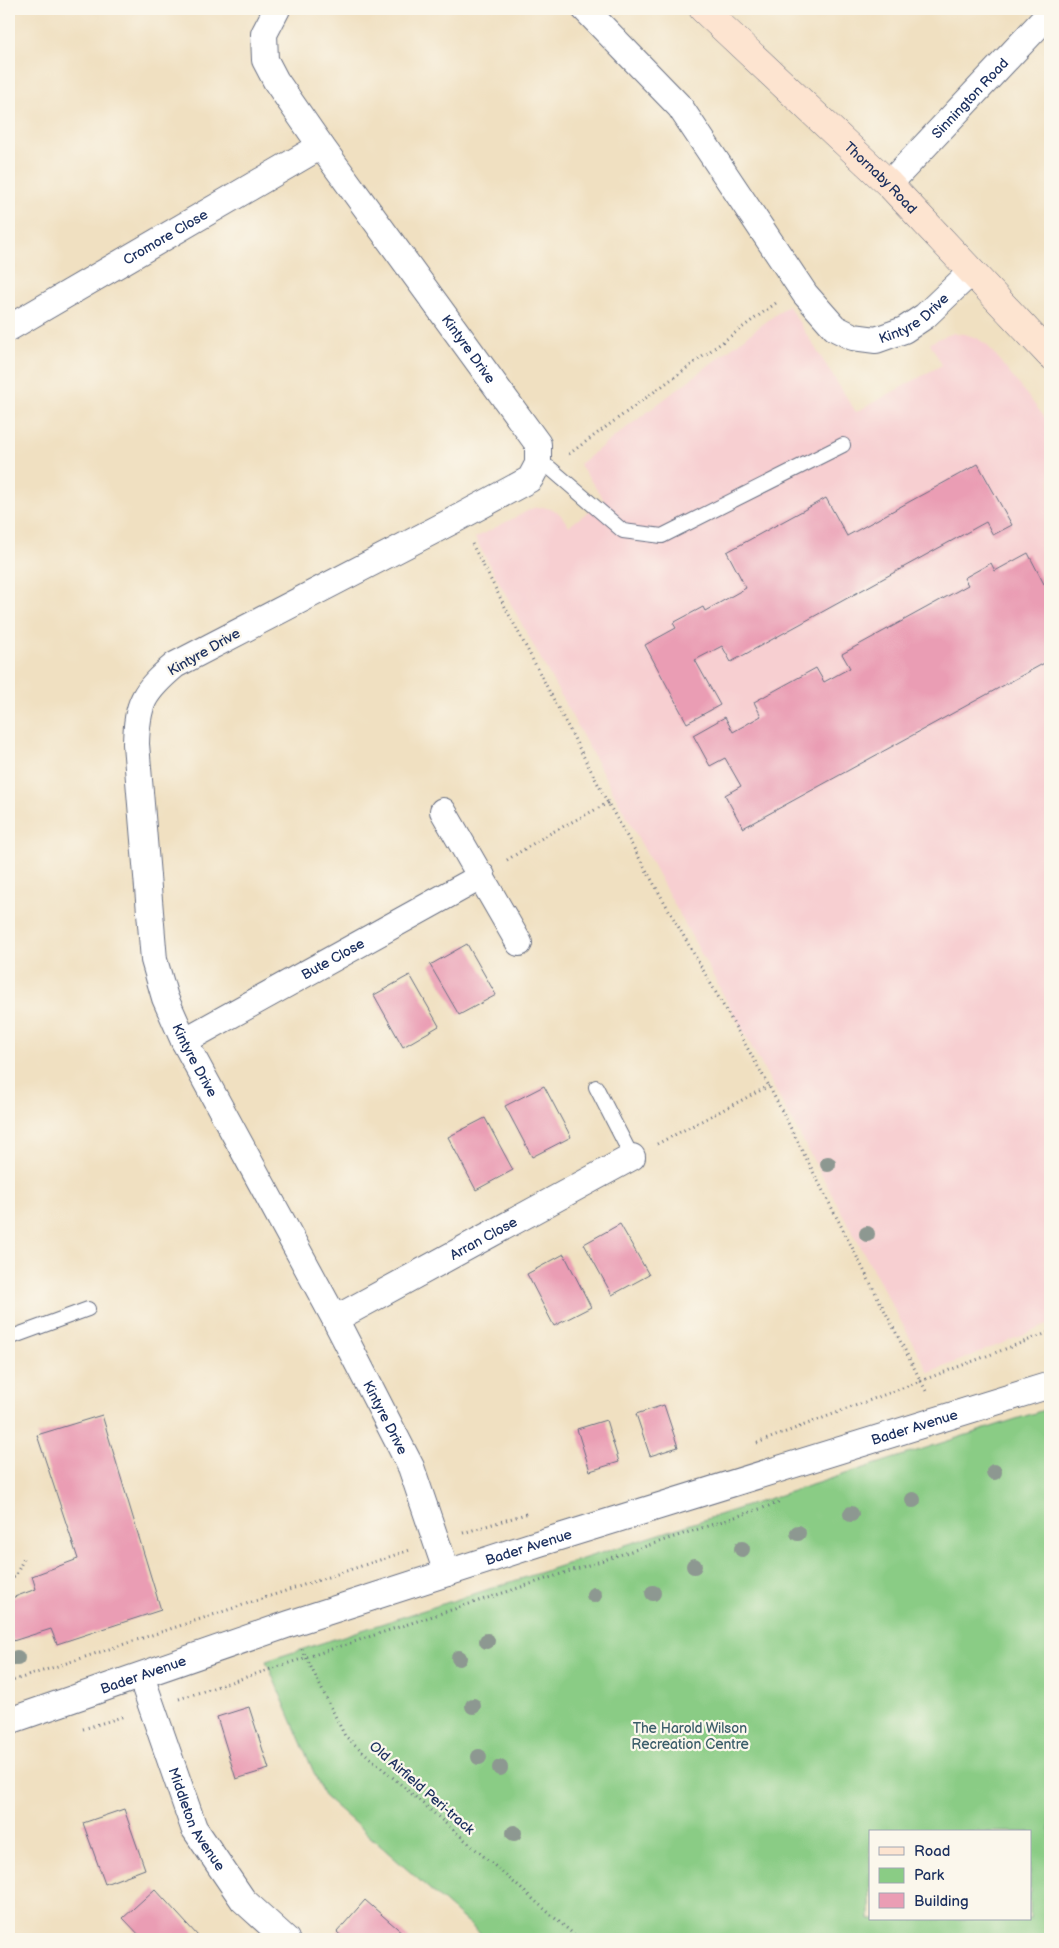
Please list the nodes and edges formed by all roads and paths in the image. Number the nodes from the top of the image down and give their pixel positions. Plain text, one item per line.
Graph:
1 (277, 9) edge
2 (585, 9) edge
3 (703, 9) edge
4 (1050, 13) edge
5 (321, 146) junction
6 (889, 184) junction
7 (972, 272) junction
8 (800, 285) junction
9 (9, 328) edge
10 (1050, 355) edge
11 (843, 445) dead end
12 (544, 466) junction
13 (458, 518) junction
14 (608, 803) junction
15 (443, 811) dead end
16 (482, 876) junction
17 (519, 943) dead end
18 (184, 1041) junction
19 (769, 1086) junction
20 (596, 1087) dead end
21 (632, 1157) junction
22 (88, 1309) dead end
23 (335, 1320) junction
24 (1050, 1332) edge
25 (9, 1338) edge
26 (920, 1380) junction
27 (1050, 1385) edge
28 (941, 1420) junction
29 (753, 1444) dead end
30 (784, 1501) dead end
31 (538, 1510) dead end
32 (436, 1541) junction
33 (25, 1556) dead end
34 (447, 1573) junction
35 (9, 1579) edge
36 (289, 1624) junction
37 (305, 1656) junction
38 (141, 1676) junction
39 (9, 1682) edge
40 (152, 1708) junction
41 (9, 1721) edge
42 (76, 1731) dead end
43 (286, 1939) edge
44 (579, 1939) edge

1 - 5 street, Kintyre Drive
2 - 8 street, Kintyre Drive
3 - 6 street, Thornaby Road
4 - 6 street, Sinnington Road
5 - 9 street, Cromore Close
5 - 12 street, Kintyre Drive
6 - 7 street, Thornaby Road
7 - 8 street, Kintyre Drive
7 - 10 street, Thornaby Road
8 - 12 path
11 - 12 lane
12 - 13 street, Kintyre Drive
13 - 14 path
13 - 18 street, Kintyre Drive
14 - 16 path
14 - 19 path
15 - 16 street
16 - 17 street
16 - 18 street, Bute Close
18 - 23 street, Kintyre Drive
19 - 21 path
19 - 26 path
20 - 21 lane
21 - 23 street, Arran Close
22 - 25 lane
23 - 32 street, Kintyre Drive
24 - 26 path
26 - 28 path
26 - 29 path
27 - 28 street, Bader Avenue
28 - 34 street, Bader Avenue
30 - 37 path
31 - 32 path
32 - 34 street, Kintyre Drive
32 - 39 path
33 - 35 path
34 - 36 street, Bader Avenue
36 - 37 path, Old Airfield Peri-track
36 - 38 street, Bader Avenue
37 - 40 path
37 - 44 path, Old Airfield Peri-track
38 - 40 street, Middleton Avenue
38 - 41 street, Bader Avenue
40 - 42 path
40 - 43 street, Middleton Avenue

